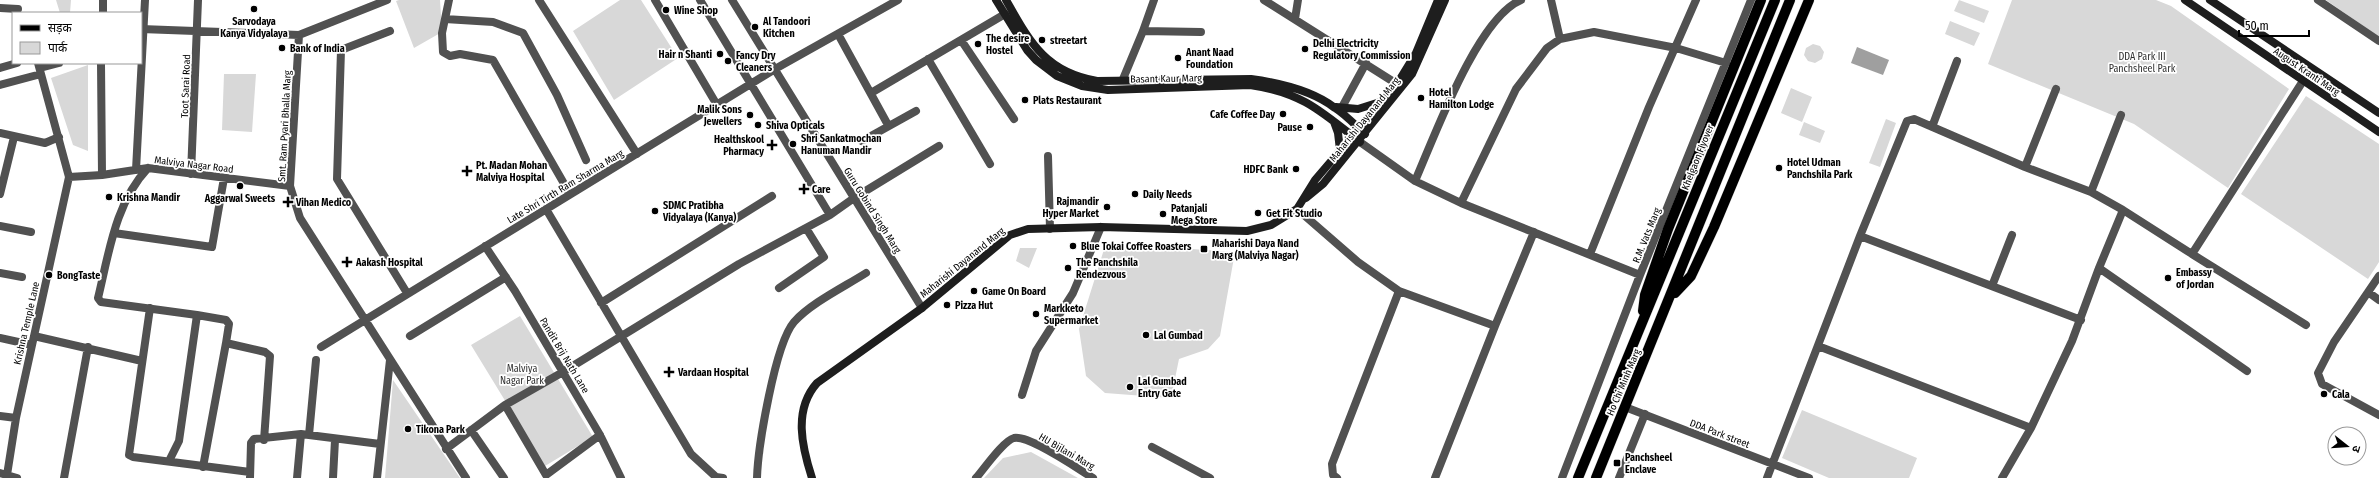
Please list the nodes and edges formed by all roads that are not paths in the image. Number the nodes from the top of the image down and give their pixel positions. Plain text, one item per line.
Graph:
1 (15, 0) edge
2 (103, 0) edge
3 (145, 0) edge
4 (198, 0) edge
5 (387, 0) edge
6 (449, 0) edge
7 (539, 0) edge
8 (655, 0) edge
9 (700, 0) edge
10 (898, 0) edge
11 (996, 0) edge
12 (1006, 0) edge
13 (1154, 0) edge
14 (1264, 0) edge
15 (1298, 0) edge
16 (1438, 0) edge
17 (1445, 0) edge
18 (1521, 0) edge
19 (1551, 0) edge
20 (1696, 0) edge
21 (1751, 0) edge
22 (1761, 0) edge
23 (1775, 0) edge
24 (1790, 0) edge
25 (1808, 0) edge
26 (2185, 0) edge
27 (2210, 0) edge
28 (2318, 0) edge
29 (733, 1) edge
30 (887, 3) edge
31 (0, 8) edge
32 (19, 11) edge
33 (103, 12) edge
34 (1005, 14) junction
35 (445, 19) junction
36 (1295, 19) junction
37 (142, 29) edge
38 (197, 31) junction
39 (390, 31) dead end
40 (1143, 31) junction
41 (1201, 32) dead end
42 (838, 34) junction
43 (299, 35) junction
44 (1560, 39) junction
45 (960, 40) junction
46 (2379, 41) edge
47 (1676, 48) junction
48 (928, 59) junction
49 (1957, 61) dead end
50 (1366, 63) junction
51 (1726, 63) junction
52 (13, 64) edge
53 (54, 64) edge
54 (100, 64) edge
55 (141, 64) edge
56 (0, 68) edge
57 (40, 68) edge
58 (774, 69) junction
59 (1123, 79) junction
60 (2303, 81) junction
61 (1397, 84) junction
62 (0, 85) edge
63 (750, 86) junction
64 (2056, 89) dead end
65 (871, 93) junction
66 (1386, 98) junction
67 (718, 105) junction
68 (1338, 108) junction
69 (916, 111) dead end
70 (2379, 113) edge
71 (2121, 115) dead end
72 (1014, 119) dead end
73 (1333, 119) junction
74 (888, 125) junction
75 (1932, 127) junction
76 (1362, 132) junction
77 (2379, 132) edge
78 (0, 133) edge
79 (1352, 136) junction
80 (14, 137) junction
81 (59, 137) junction
82 (862, 141) dead end
83 (1360, 142) junction
84 (939, 146) dead end
85 (1340, 150) junction
86 (637, 154) junction
87 (1048, 156) dead end
88 (586, 160) dead end
89 (990, 164) dead end
90 (4, 165) edge
91 (2025, 167) junction
92 (148, 168) junction
93 (136, 170) junction
94 (191, 174) junction
95 (102, 175) junction
96 (69, 177) junction
97 (224, 178) junction
98 (1415, 181) junction
99 (290, 186) junction
100 (2091, 192) junction
101 (0, 194) edge
102 (570, 194) junction
103 (772, 196) dead end
104 (854, 198) junction
105 (1305, 198) junction
106 (1461, 203) junction
107 (546, 209) junction
108 (1297, 209) junction
109 (2123, 210) junction
110 (830, 215) junction
111 (0, 226) edge
112 (1101, 227) junction
113 (806, 228) junction
114 (1050, 229) junction
115 (31, 232) dead end
116 (1534, 232) junction
117 (114, 233) junction
118 (2012, 235) dead end
119 (1860, 236) junction
120 (485, 246) junction
121 (1590, 254) junction
122 (2192, 254) junction
123 (2099, 268) junction
124 (0, 273) edge
125 (866, 273) dead end
126 (1640, 275) junction
127 (2379, 276) edge
128 (22, 278) dead end
129 (506, 278) junction
130 (1992, 286) junction
131 (779, 288) dead end
132 (1399, 291) junction
133 (2368, 292) junction
134 (407, 293) junction
135 (1672, 296) junction
136 (2379, 300) edge
137 (601, 303) junction
138 (150, 308) junction
139 (922, 308) junction
140 (197, 315) junction
141 (365, 318) junction
142 (2081, 320) junction
143 (1642, 323) junction
144 (2306, 325) dead end
145 (1494, 326) junction
146 (34, 336) junction
147 (410, 336) dead end
148 (622, 336) junction
149 (0, 338) edge
150 (226, 342) junction
151 (32, 345) junction
152 (1818, 346) junction
153 (88, 347) junction
154 (321, 347) dead end
155 (316, 360) dead end
156 (390, 360) junction
157 (142, 361) junction
158 (2247, 370) dead end
159 (563, 372) junction
160 (1022, 395) dead end
161 (505, 405) junction
162 (1625, 406) junction
163 (1645, 414) junction
164 (2379, 415) edge
165 (0, 416) edge
166 (16, 418) junction
167 (2031, 428) junction
168 (472, 430) junction
169 (305, 434) junction
170 (600, 435) junction
171 (264, 440) junction
172 (335, 440) junction
173 (380, 444) junction
174 (1152, 447) dead end
175 (446, 449) junction
176 (169, 461) junction
177 (1773, 464) junction
178 (204, 467) junction
179 (4, 474) edge
180 (250, 475) edge
181 (547, 476) edge
182 (1333, 477) edge
183 (17, 478) edge
184 (64, 478) edge
185 (297, 478) edge
186 (333, 478) edge
187 (377, 478) edge
188 (466, 478) edge
189 (504, 478) edge
190 (621, 478) edge
191 (718, 478) edge
192 (757, 478) edge
193 (812, 478) edge
194 (976, 478) edge
195 (1093, 478) edge
196 (1210, 478) edge
197 (1435, 478) edge
198 (1562, 478) edge
199 (1578, 478) edge
200 (1596, 478) edge
201 (1619, 478) edge
202 (1767, 478) edge
203 (1809, 478) edge
204 (2002, 478) edge

1 - 32 street
2 - 33 street
3 - 37 street
4 - 38 street, Toot Sarai Road
5 - 43 street
6 - 35 street
7 - 86 street
8 - 67 street
9 - 63 street
10 - 30 street, Late Shri Tirth Ram Sharma Marg
11 - 34 main road, Basant Kaur Marg
12 - 59 main road, Basant Kaur Marg
13 - 40 street
14 - 36 street
15 - 36 street
16 - 61 main road, Maharishi Dayanand Marg
17 - 76 main road, Maharishi Dayanand Marg
18 - 98 street
19 - 44 street
20 - 47 street
21 - 51 street, R.M. Vats Marg
22 - 143 main road
23 - 143 main road, Khelgaon Flyover
24 - 135 main road
25 - 135 main road
26 - 60 main road, August Kranti Marg
27 - 70 main road, August Kranti Marg
28 - 46 street
29 - 58 street, Guru Gobind Singh Marg
30 - 42 street, Late Shri Tirth Ram Sharma Marg
31 - 32 street
34 - 45 street
34 - 73 main road, Basant Kaur Marg
35 - 88 street
35 - 102 street
36 - 50 street
37 - 38 street
38 - 43 street
38 - 94 street, Toot Sarai Road
39 - 134 street
40 - 41 street
40 - 59 street
42 - 58 street, Late Shri Tirth Ram Sharma Marg
42 - 65 street
43 - 99 street, Smt. Ram Pyari Bhalla Marg
44 - 47 street
44 - 106 street
45 - 48 street
45 - 72 street
47 - 51 street
47 - 121 street
48 - 65 street
48 - 89 street
49 - 75 street
50 - 61 street
50 - 68 street
51 - 126 street, R.M. Vats Marg
52 - 56 street
53 - 57 street
54 - 95 street
55 - 93 street
57 - 62 street
57 - 81 street
58 - 63 street, Late Shri Tirth Ram Sharma Marg
58 - 104 street, Guru Gobind Singh Marg
59 - 68 main road, Basant Kaur Marg
60 - 77 main road, August Kranti Marg
60 - 122 street
61 - 66 main road, Maharishi Dayanand Marg
63 - 67 street, Late Shri Tirth Ram Sharma Marg
63 - 110 street
64 - 91 street
65 - 74 street
66 - 68 main road
66 - 76 main road, Maharishi Dayanand Marg
67 - 86 street, Late Shri Tirth Ram Sharma Marg
68 - 76 main road, Basant Kaur Marg
69 - 74 street
71 - 100 street
73 - 79 main road, Basant Kaur Marg
73 - 85 main road
74 - 82 street
75 - 91 street
75 - 119 street
76 - 79 main road, Maharishi Dayanand Marg
76 - 83 main road, Maharishi Dayanand Marg
78 - 80 street
79 - 83 main road, Basant Kaur Marg
79 - 85 main road, Maharishi Dayanand Marg
80 - 81 street
80 - 90 street
81 - 96 street
83 - 98 street
83 - 105 main road, Maharishi Dayanand Marg
84 - 104 street
85 - 105 main road, Maharishi Dayanand Marg
86 - 102 street, Late Shri Tirth Ram Sharma Marg
87 - 114 street
90 - 101 street
91 - 100 street
92 - 93 street, Malviya Nagar Road
92 - 94 street, Malviya Nagar Road
92 - 117 street
93 - 95 street, Malviya Nagar Road
94 - 97 street, Malviya Nagar Road
95 - 96 street, Malviya Nagar Road
96 - 146 street, Krishna Temple Lane
97 - 99 street, Malviya Nagar Road
97 - 117 street
98 - 106 street
99 - 141 street, Smt. Ram Pyari Bhalla Marg
100 - 109 street
102 - 107 street, Late Shri Tirth Ram Sharma Marg
103 - 137 street
104 - 110 street
104 - 139 street, Guru Gobind Singh Marg
105 - 108 main road, Maharishi Dayanand Marg
106 - 116 street
107 - 120 street, Late Shri Tirth Ram Sharma Marg
107 - 137 street
108 - 112 main road, Maharishi Dayanand Marg
108 - 132 street
109 - 122 street
109 - 123 street
110 - 113 street
111 - 115 street
112 - 114 main road, Maharishi Dayanand Marg
112 - 160 street
113 - 131 street
113 - 148 street
114 - 139 main road, Maharishi Dayanand Marg
116 - 121 street
116 - 145 street
117 - 138 street
118 - 130 street
119 - 130 street
119 - 152 street
120 - 129 street, Pandit Brij Nath Lane
120 - 134 street, Late Shri Tirth Ram Sharma Marg
121 - 126 street
122 - 144 street
123 - 142 street
123 - 158 street
124 - 128 street
125 - 192 street
126 - 198 street, R.M. Vats Marg
127 - 133 street
129 - 147 street
129 - 159 street, Pandit Brij Nath Lane
130 - 142 street
132 - 145 street
132 - 182 street
133 - 136 street
133 - 164 street
134 - 141 street, Late Shri Tirth Ram Sharma Marg
135 - 162 main road, Ho Chi Minh Marg
137 - 148 street
138 - 140 street
138 - 157 street
139 - 193 main road, Maharishi Dayanand Marg
140 - 150 street
140 - 176 street
141 - 154 street, Late Shri Tirth Ram Sharma Marg
141 - 156 street, Smt. Ram Pyari Bhalla Marg
142 - 167 street
143 - 199 main road, Ho Chi Minh Marg
145 - 197 street
146 - 151 street, Krishna Temple Lane
146 - 153 street
148 - 159 street
148 - 191 street
149 - 151 street
150 - 171 street
150 - 178 street
151 - 166 street, Krishna Temple Lane
152 - 167 street
152 - 177 street
153 - 157 street
153 - 184 street
155 - 169 street
156 - 173 street
156 - 175 street, Smt. Ram Pyari Bhalla Marg
157 - 176 street
159 - 161 street
159 - 170 street, Pandit Brij Nath Lane
161 - 168 street
161 - 181 street
162 - 163 street, DDA Park street
162 - 200 main road, Ho Chi Minh Marg
163 - 177 street, DDA Park street
163 - 201 street
165 - 166 street
166 - 179 street, Krishna Temple Lane
167 - 204 street
168 - 175 street
168 - 189 street
169 - 171 street
169 - 172 street
169 - 185 street
170 - 181 street
170 - 190 street, Pandit Brij Nath Lane
171 - 180 street
172 - 173 street
172 - 186 street
173 - 187 street
174 - 196 street
175 - 188 street, Smt. Ram Pyari Bhalla Marg
176 - 178 street
177 - 202 street
177 - 203 street, DDA Park street
178 - 180 street
179 - 183 street
194 - 195 street, HU Bijlani Marg

